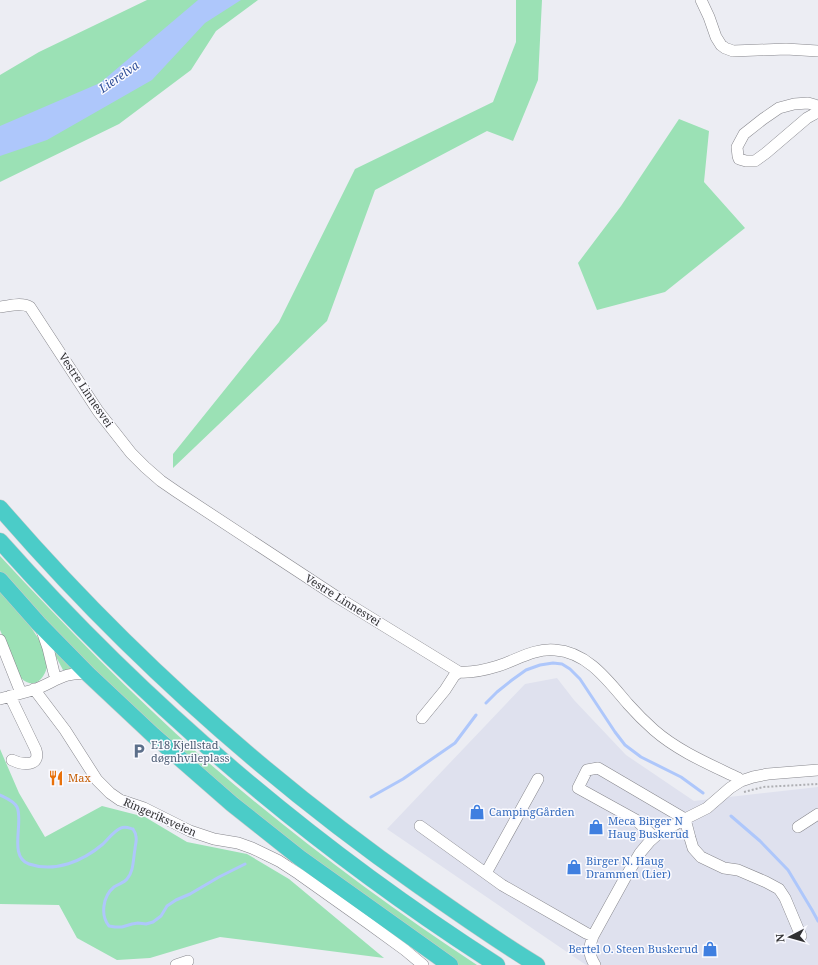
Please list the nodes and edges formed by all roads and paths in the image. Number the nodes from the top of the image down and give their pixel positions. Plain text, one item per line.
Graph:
1 (701, 0) edge
2 (818, 51) edge
3 (818, 107) edge
4 (818, 112) edge
5 (0, 307) edge
6 (0, 508) edge
7 (0, 541) edge
8 (0, 580) edge
9 (39, 624) junction
10 (0, 640) edge
11 (459, 672) junction
12 (88, 674) junction
13 (57, 679) junction
14 (34, 689) junction
15 (21, 693) junction
16 (5, 698) edge
17 (422, 718) dead end
18 (12, 760) dead end
19 (818, 770) edge
20 (538, 779) dead end
21 (737, 784) junction
22 (818, 784) edge
23 (818, 814) edge
24 (685, 819) junction
25 (420, 826) dead end
26 (798, 827) dead end
27 (654, 837) junction
28 (486, 873) junction
29 (593, 936) junction
30 (801, 936) dead end
31 (188, 961) dead end
32 (176, 965) edge
33 (423, 965) edge
34 (450, 965) edge
35 (497, 965) edge
36 (537, 965) edge
37 (595, 965) edge

1 - 2 street
3 - 4 street
5 - 11 street, Vestre Linnesvei
6 - 36 highway
7 - 35 highway
8 - 9 highway
9 - 12 highway
9 - 13 street
10 - 15 street
11 - 17 street
11 - 21 street
12 - 13 street
12 - 34 highway
13 - 14 street
14 - 15 street
14 - 33 street, Ringeriksveien
15 - 16 street
16 - 18 street
19 - 21 street
20 - 28 street
21 - 22 path
21 - 24 street
23 - 26 street
24 - 27 street
24 - 27 street
24 - 30 street
25 - 28 street
27 - 29 street
28 - 29 street
29 - 37 street
31 - 32 street

